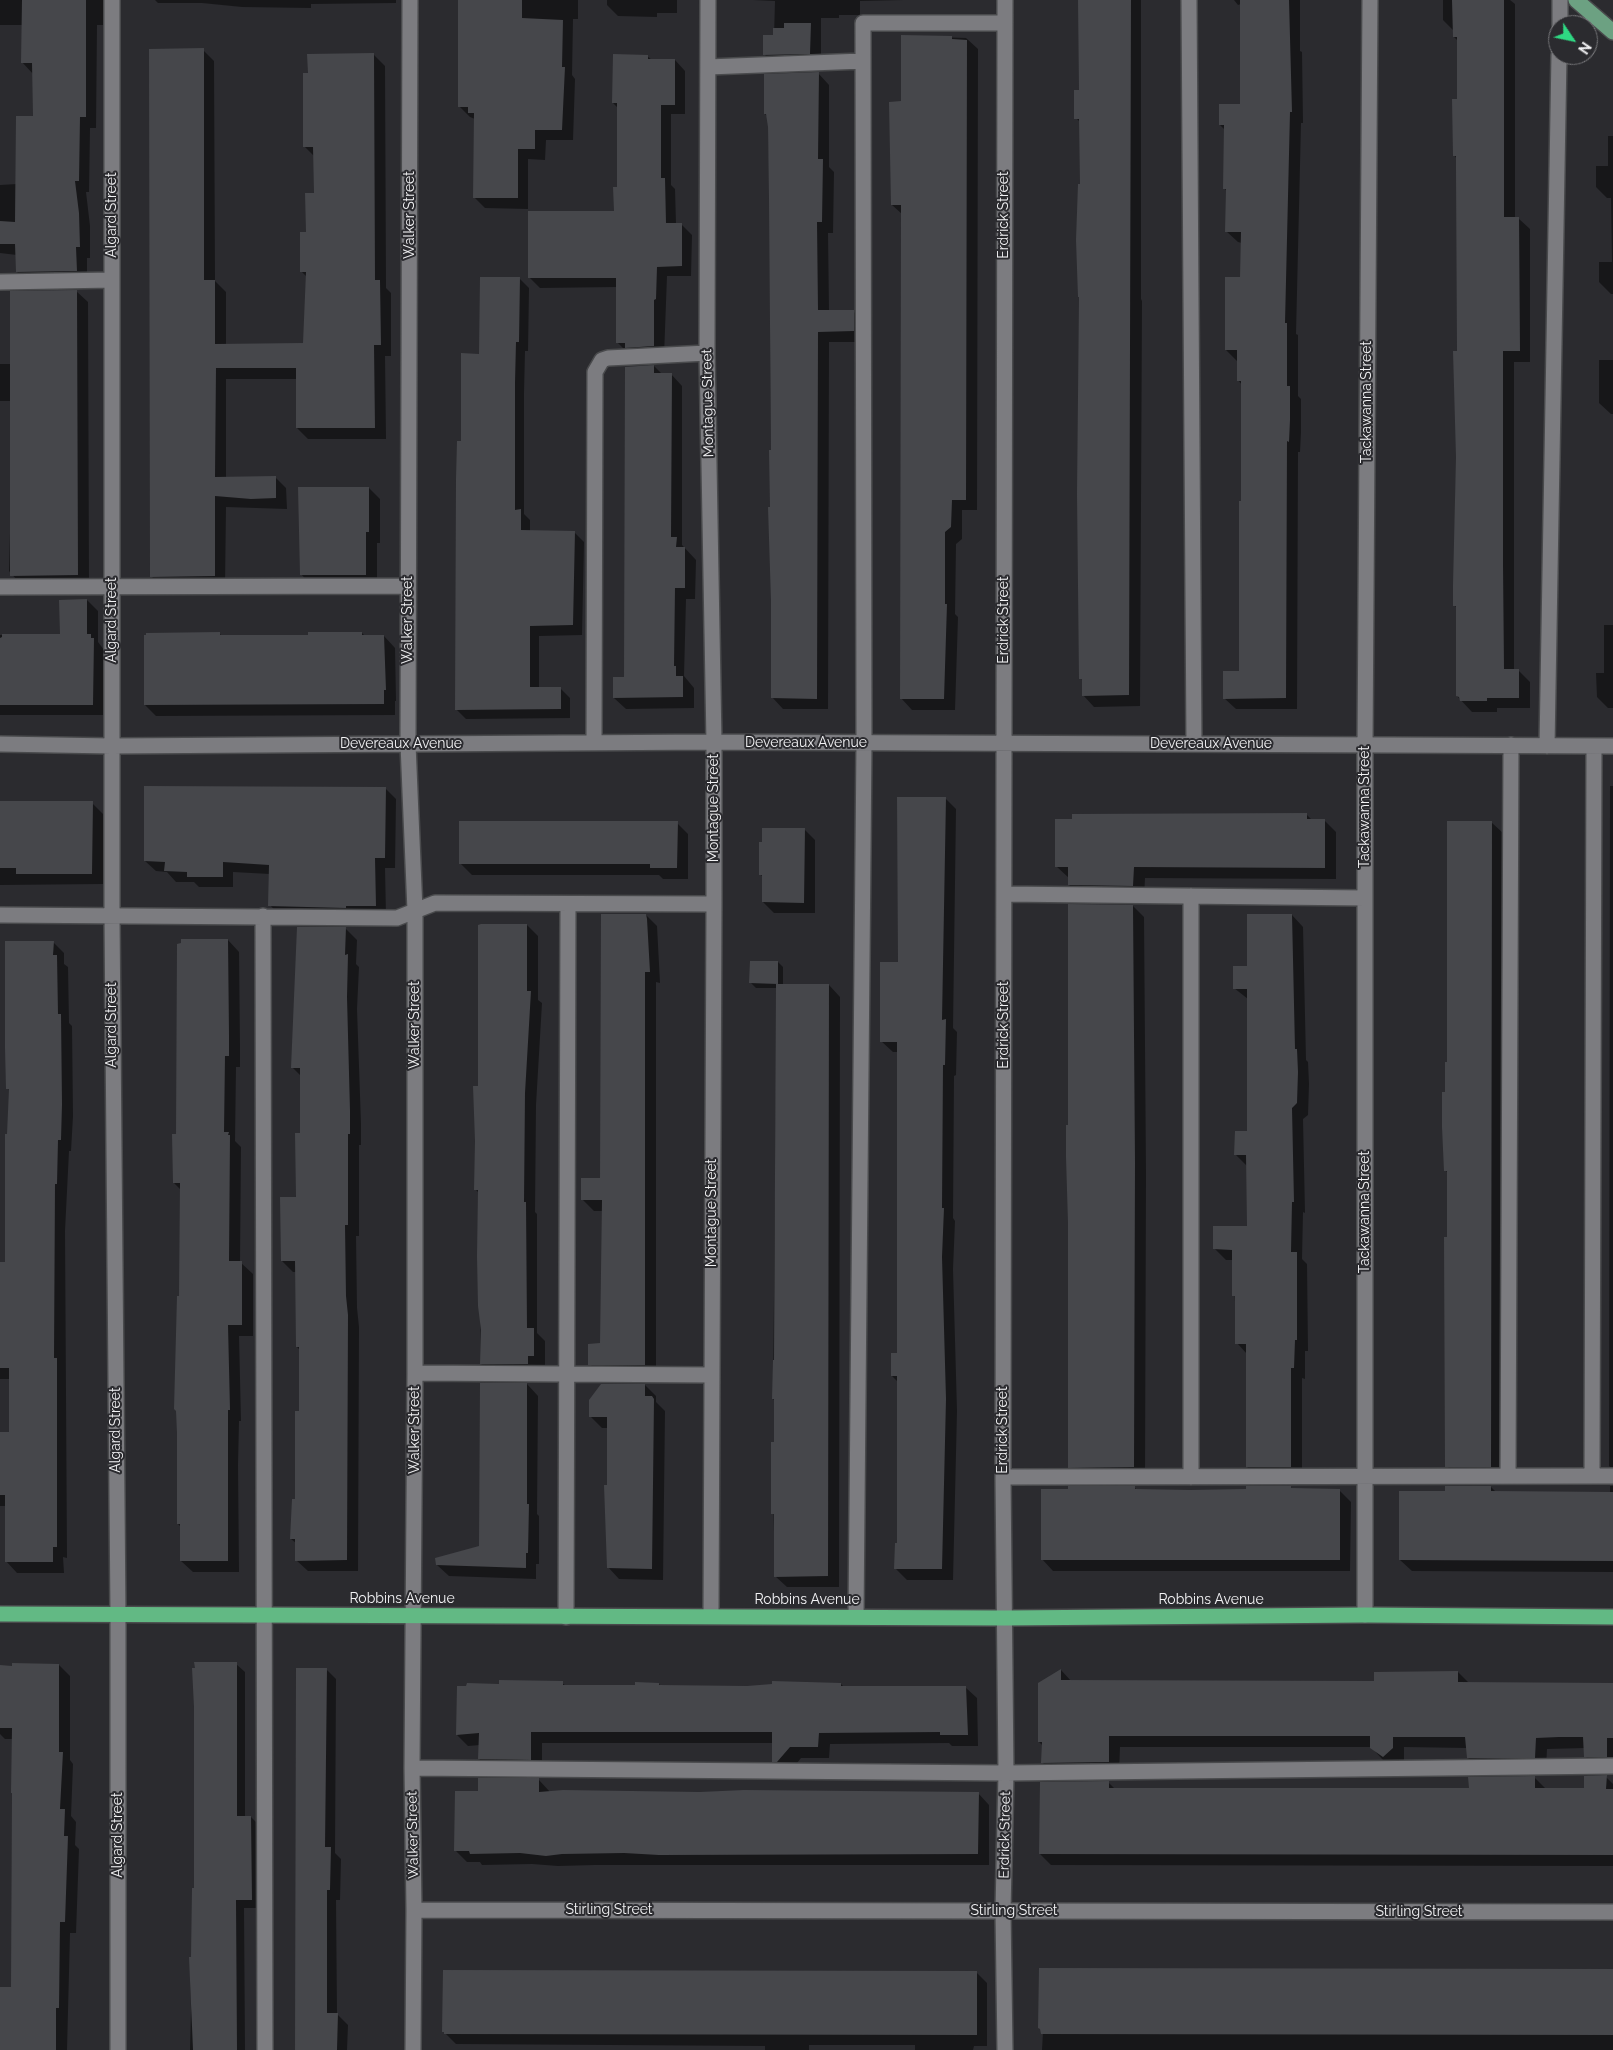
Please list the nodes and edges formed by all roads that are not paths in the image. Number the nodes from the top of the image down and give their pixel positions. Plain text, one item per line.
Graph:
1 (112, 0) edge
2 (410, 0) edge
3 (708, 0) edge
4 (1005, 0) edge
5 (1189, 0) edge
6 (1370, 0) edge
7 (1560, 0) edge
8 (1576, 0) edge
9 (1560, 15) edge
10 (1005, 24) junction
11 (1613, 32) edge
12 (863, 61) junction
13 (1560, 65) edge
14 (708, 67) junction
15 (112, 280) junction
16 (0, 282) edge
17 (707, 353) junction
18 (112, 585) junction
19 (408, 586) junction
20 (0, 587) edge
21 (714, 742) junction
22 (594, 743) junction
23 (864, 743) junction
24 (1004, 743) junction
25 (0, 744) edge
26 (408, 744) junction
27 (1194, 744) junction
28 (111, 746) junction
29 (1365, 746) junction
30 (1511, 746) junction
31 (1546, 746) junction
32 (1594, 746) junction
33 (1613, 746) edge
34 (1004, 894) junction
35 (1191, 896) junction
36 (1365, 898) junction
37 (568, 904) junction
38 (714, 904) junction
39 (415, 911) junction
40 (0, 915) edge
41 (112, 916) junction
42 (263, 916) junction
43 (415, 1373) junction
44 (567, 1374) junction
45 (712, 1375) junction
46 (1003, 1476) junction
47 (1365, 1476) junction
48 (1508, 1476) junction
49 (1592, 1476) junction
50 (1613, 1476) edge
51 (1191, 1477) junction
52 (0, 1614) edge
53 (118, 1614) junction
54 (264, 1614) junction
55 (414, 1615) junction
56 (1365, 1615) junction
57 (711, 1616) junction
58 (856, 1616) junction
59 (566, 1617) junction
60 (1613, 1617) edge
61 (1005, 1618) junction
62 (1613, 1766) edge
63 (412, 1768) junction
64 (1006, 1772) junction
65 (414, 1910) junction
66 (1003, 1912) junction
67 (1613, 1912) edge
68 (118, 2050) edge
69 (265, 2050) edge
70 (413, 2050) edge
71 (1005, 2050) edge

1 - 15 street, Algard Street
2 - 19 street, Walker Street
3 - 14 street, Montague Street
4 - 10 street, Erdrick Street
5 - 27 street
6 - 29 street, Tackawanna Street
7 - 9 street
8 - 11 main road
10 - 12 street
10 - 24 street, Erdrick Street
12 - 14 street
12 - 23 street
13 - 31 street
14 - 17 street, Montague Street
15 - 16 street
15 - 18 street, Algard Street
17 - 21 street, Montague Street
17 - 22 street
18 - 19 street
18 - 20 street
18 - 28 street, Algard Street
19 - 26 street, Walker Street
21 - 22 street, Devereaux Avenue
21 - 23 street, Devereaux Avenue
21 - 38 street, Montague Street
22 - 26 street, Devereaux Avenue
23 - 24 street, Devereaux Avenue
23 - 58 street
24 - 27 street, Devereaux Avenue
24 - 34 street, Erdrick Street
25 - 28 street, Devereaux Avenue
26 - 28 street, Devereaux Avenue
26 - 39 street, Walker Street
27 - 29 street, Devereaux Avenue
28 - 41 street, Algard Street
29 - 30 street, Devereaux Avenue
29 - 36 street, Tackawanna Street
30 - 31 street, Devereaux Avenue
30 - 48 street
31 - 32 street, Devereaux Avenue
32 - 33 street, Devereaux Avenue
32 - 49 street
34 - 35 street
34 - 46 street, Erdrick Street
35 - 36 street
35 - 51 street
36 - 47 street, Tackawanna Street
37 - 38 street
37 - 39 street
37 - 44 street
38 - 45 street, Montague Street
39 - 42 street
39 - 43 street, Walker Street
40 - 41 street
41 - 42 street
41 - 53 street, Algard Street
42 - 54 street
43 - 44 street
43 - 55 street, Walker Street
44 - 45 street
44 - 59 street
45 - 57 street, Montague Street
46 - 51 street
46 - 61 street, Erdrick Street
47 - 48 street
47 - 51 street
47 - 56 street, Tackawanna Street
48 - 49 street
49 - 50 street
52 - 53 highway, Robbins Avenue
53 - 54 highway, Robbins Avenue
53 - 68 street, Algard Street
54 - 55 highway, Robbins Avenue
54 - 69 street
55 - 59 highway, Robbins Avenue
55 - 63 street, Walker Street
56 - 60 highway, Robbins Avenue
56 - 61 highway, Robbins Avenue
57 - 58 highway, Robbins Avenue
57 - 59 highway, Robbins Avenue
58 - 61 highway, Robbins Avenue
61 - 64 street, Erdrick Street
62 - 64 street
63 - 64 street
63 - 65 street, Walker Street
64 - 66 street, Erdrick Street
65 - 66 street, Stirling Street
65 - 70 street, Walker Street
66 - 67 street, Stirling Street
66 - 71 street, Erdrick Street

